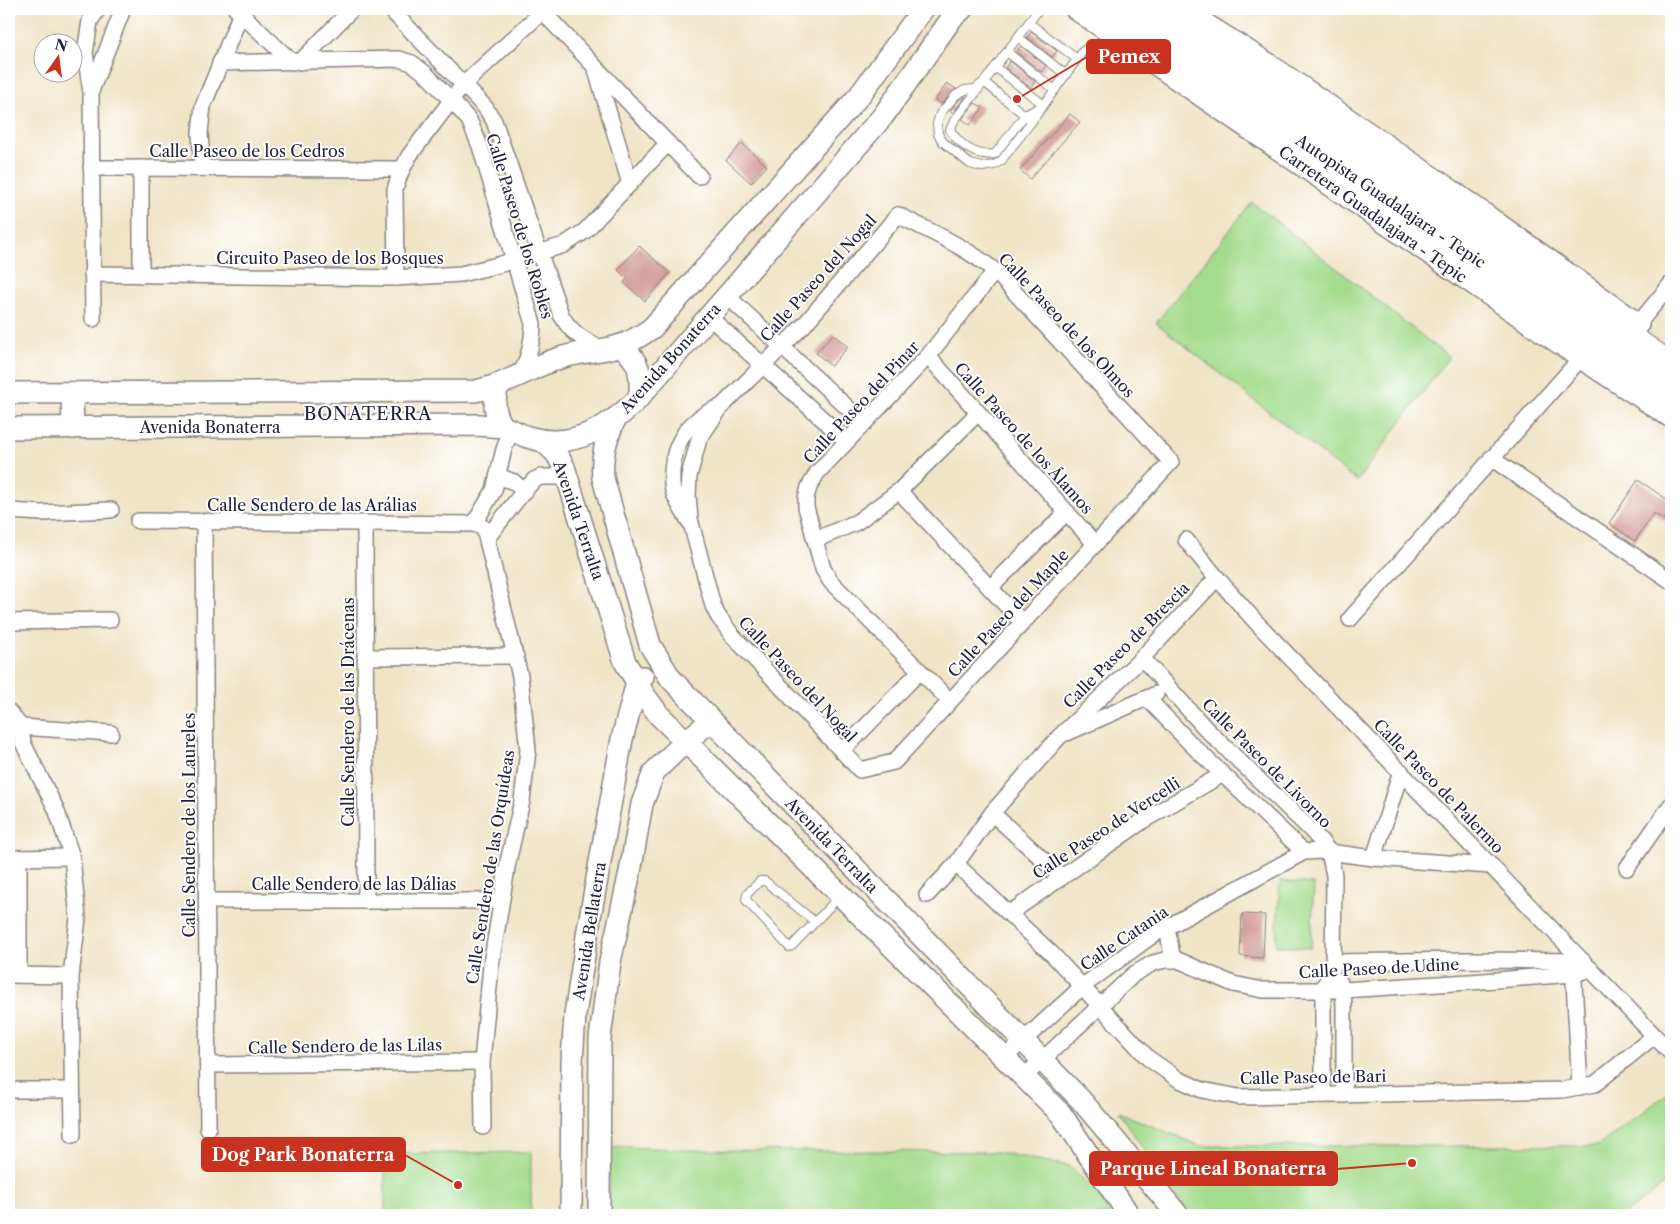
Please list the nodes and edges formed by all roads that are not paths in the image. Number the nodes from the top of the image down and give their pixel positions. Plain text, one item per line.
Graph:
1 (98, 9) edge
2 (123, 9) edge
3 (352, 9) edge
4 (390, 9) edge
5 (923, 9) edge
6 (1038, 9) edge
7 (1076, 9) edge
8 (1110, 9) edge
9 (1147, 9) edge
10 (1181, 9) edge
11 (542, 10) edge
12 (238, 11) edge
13 (951, 12) edge
14 (1029, 23) junction
15 (1018, 37) junction
16 (1007, 52) junction
17 (1144, 55) junction
18 (1077, 59) junction
19 (296, 62) junction
20 (220, 63) junction
21 (596, 67) junction
22 (995, 67) junction
23 (1066, 74) junction
24 (984, 82) junction
25 (463, 85) junction
26 (1055, 90) junction
27 (91, 92) junction
28 (859, 96) junction
29 (451, 100) junction
30 (1044, 105) junction
31 (1025, 115) junction
32 (883, 116) junction
33 (1032, 121) junction
34 (668, 143) junction
35 (1339, 165) junction
36 (91, 168) junction
37 (140, 168) junction
38 (202, 168) junction
39 (402, 169) junction
40 (699, 176) dead end
41 (630, 184) junction
42 (898, 215) joint
43 (539, 252) junction
44 (514, 260) junction
45 (1453, 269) junction
46 (995, 272) junction
47 (92, 274) junction
48 (141, 275) junction
49 (396, 278) junction
50 (1671, 284) edge
51 (726, 295) junction
52 (708, 316) junction
53 (93, 319) dead end
54 (1638, 324) junction
55 (611, 347) junction
56 (782, 347) junction
57 (1671, 347) edge
58 (928, 356) junction
59 (1581, 358) junction
60 (763, 365) junction
61 (1671, 366) edge
62 (521, 374) junction
63 (498, 386) junction
64 (272, 392) junction
65 (9, 393) edge
66 (72, 393) junction
67 (1671, 393) edge
68 (640, 394) junction
69 (978, 413) junction
70 (1671, 417) edge
71 (615, 420) junction
72 (864, 423) junction
73 (274, 427) junction
74 (9, 428) edge
75 (73, 428) junction
76 (507, 429) junction
77 (542, 440) junction
78 (847, 441) junction
79 (1491, 458) junction
80 (1171, 462) joint
81 (498, 476) junction
82 (568, 477) junction
83 (524, 490) junction
84 (899, 492) junction
85 (111, 510) dead end
86 (9, 511) edge
87 (1066, 512) junction
88 (138, 521) dead end
89 (204, 522) junction
90 (365, 523) junction
91 (482, 530) junction
92 (815, 540) junction
93 (1186, 540) dead end
94 (1095, 544) junction
95 (1217, 578) junction
96 (1671, 581) edge
97 (990, 588) junction
98 (1350, 619) dead end
99 (110, 620) dead end
100 (9, 622) edge
101 (1022, 622) junction
102 (516, 656) junction
103 (365, 657) junction
104 (1142, 658) junction
105 (661, 663) junction
106 (920, 671) junction
107 (637, 682) junction
108 (1169, 688) junction
109 (1148, 699) junction
110 (950, 701) junction
111 (9, 712) edge
112 (711, 721) junction
113 (13, 730) edge
114 (111, 733) dead end
115 (1059, 737) junction
116 (686, 741) junction
117 (842, 751) junction
118 (860, 770) joint
119 (1401, 771) junction
120 (1223, 774) junction
121 (1671, 805) edge
122 (992, 813) junction
123 (1304, 852) junction
124 (1329, 852) junction
125 (72, 857) junction
126 (14, 858) edge
127 (1374, 858) junction
128 (956, 864) junction
129 (1492, 866) junction
130 (1627, 868) dead end
131 (1062, 877) junction
132 (841, 895) junction
133 (927, 895) dead end
134 (207, 901) junction
135 (366, 901) junction
136 (502, 901) junction
137 (1010, 913) junction
138 (815, 922) junction
139 (1167, 928) junction
140 (1173, 960) junction
141 (1578, 963) junction
142 (1333, 965) junction
143 (14, 975) edge
144 (70, 976) junction
145 (1083, 986) junction
146 (1323, 989) junction
147 (1343, 990) junction
148 (1101, 1005) junction
149 (1654, 1036) junction
150 (1023, 1041) junction
151 (1671, 1053) edge
152 (1004, 1058) junction
153 (1042, 1060) junction
154 (482, 1062) junction
155 (208, 1065) junction
156 (1024, 1077) junction
157 (1580, 1087) junction
158 (9, 1090) edge
159 (72, 1090) junction
160 (1323, 1095) junction
161 (1344, 1095) junction
162 (483, 1127) dead end
163 (208, 1129) dead end
164 (73, 1135) dead end
165 (571, 1215) edge
166 (599, 1215) edge
167 (1129, 1215) edge
168 (1178, 1215) edge

1 - 27 street
2 - 27 street
3 - 19 street
4 - 25 street, Calle Paseo de los Robles
5 - 28 street, Avenida Bonaterra
6 - 14 lane
7 - 17 street, Carretera Guadalajara - Tepic
8 - 35 highway, Autopista Guadalajara - Tepic
9 - 61 highway
10 - 54 street
11 - 21 street
11 - 25 street
12 - 19 street
12 - 20 street
13 - 32 street, Avenida Bonaterra
14 - 15 lane
14 - 18 lane
15 - 16 lane
15 - 23 lane
16 - 22 lane
16 - 26 lane
17 - 18 lane
17 - 45 street, Carretera Guadalajara - Tepic
18 - 23 lane
19 - 20 street, Calle Paseo de los Robles
19 - 29 street, Calle Paseo de los Robles
20 - 38 street
21 - 34 street
21 - 41 street
22 - 24 lane
22 - 30 lane
23 - 26 lane
24 - 31 lane
24 - 31 lane
24 - 33 lane
25 - 29 street
25 - 43 street, Calle Paseo de los Robles
26 - 30 lane
27 - 36 street
28 - 32 street
28 - 55 street, Avenida Bonaterra
29 - 39 street
29 - 44 street, Calle Paseo de los Robles
30 - 31 lane
30 - 33 lane
31 - 33 lane
32 - 51 street, Avenida Bonaterra
34 - 40 street
34 - 41 street, Circuito Paseo de los Bosques
35 - 45 highway
35 - 67 highway, Autopista Guadalajara - Tepic
36 - 37 street, Calle Paseo de los Cedros
36 - 47 street
37 - 38 street, Calle Paseo de los Cedros
37 - 48 street
38 - 39 street, Calle Paseo de los Cedros
39 - 49 street
41 - 43 street, Circuito Paseo de los Bosques
42 - 46 street, Calle Paseo de los Olmos
42 - 56 street, Calle Paseo del Nogal
43 - 44 street, Circuito Paseo de los Bosques
43 - 55 street, Calle Paseo de los Robles
44 - 49 street, Circuito Paseo de los Bosques
44 - 62 street, Calle Paseo de los Robles
45 - 59 street, Carretera Guadalajara - Tepic
46 - 58 street, Calle Paseo del Pinar
46 - 80 street, Calle Paseo de los Olmos
47 - 48 street, Circuito Paseo de los Bosques
47 - 53 street
48 - 49 street, Circuito Paseo de los Bosques
50 - 54 street
51 - 52 street, Avenida Bonaterra
51 - 56 street
52 - 60 street
52 - 68 street, Avenida Bonaterra
54 - 57 highway
55 - 62 street, Avenida Bonaterra
55 - 68 street
56 - 60 street, Calle Paseo del Nogal
56 - 72 street
58 - 69 street, Calle Paseo de los Álamos
58 - 72 street, Calle Paseo del Pinar
59 - 70 street, Carretera Guadalajara - Tepic
59 - 79 street
60 - 78 street
60 - 117 street, Calle Paseo del Nogal
62 - 63 street, Avenida Bonaterra
63 - 64 street, Avenida Bonaterra
63 - 76 street
64 - 66 street, Avenida Bonaterra
64 - 73 street
65 - 66 street, Avenida Bonaterra
66 - 75 street
68 - 71 street, Avenida Bonaterra
69 - 84 street
69 - 87 street, Calle Paseo de los Álamos
71 - 77 street, Avenida Bonaterra
71 - 105 street, Avenida Terralta
72 - 78 street, Calle Paseo del Pinar
73 - 75 street, Avenida Bonaterra
73 - 76 street, Avenida Bonaterra
74 - 75 street, Avenida Bonaterra
76 - 77 street, Avenida Bonaterra
76 - 81 street
77 - 82 street, Avenida Terralta
78 - 92 street, Calle Paseo del Pinar
79 - 96 street
79 - 98 street
80 - 94 street, Calle Paseo del Maple
81 - 83 street
81 - 91 street
82 - 83 street
82 - 107 street, Avenida Terralta
83 - 91 street
84 - 92 street
84 - 97 street
85 - 86 street
87 - 94 street, Calle Paseo de los Álamos
87 - 97 street
88 - 89 street, Calle Sendero de las Arálias
89 - 90 street, Calle Sendero de las Arálias
89 - 134 street, Calle Sendero de los Laureles
90 - 91 street, Calle Sendero de las Arálias
90 - 103 street, Calle Sendero de las Drácenas
91 - 102 street, Calle Sendero de las Orquídeas
92 - 106 street, Calle Paseo del Pinar
93 - 95 street, Calle Paseo de Palermo
94 - 101 street, Calle Paseo del Maple
95 - 104 street, Calle Paseo de Brescia
95 - 119 street, Calle Paseo de Palermo
97 - 101 street
99 - 100 street
101 - 110 street, Calle Paseo del Maple
102 - 103 street
102 - 136 street, Calle Sendero de las Orquídeas
103 - 135 street, Calle Sendero de las Drácenas
104 - 108 street, Calle Paseo de Livorno
104 - 115 street, Calle Paseo de Brescia
105 - 107 street
105 - 112 street, Avenida Terralta
106 - 110 street, Calle Paseo del Pinar
106 - 117 street
107 - 116 street, Avenida Terralta
107 - 165 street, Avenida Bellaterra
108 - 109 street, Calle Paseo de Brescia
108 - 124 street, Calle Paseo de Livorno
109 - 115 street, Calle Paseo de Brescia
109 - 120 street
110 - 118 street, Calle Paseo del Maple
111 - 113 street
112 - 116 street, Avenida Bellaterra
112 - 150 street, Avenida Terralta
113 - 114 street
113 - 125 street
115 - 122 street, Calle Paseo de Brescia
116 - 132 street, Avenida Terralta
116 - 166 street, Avenida Bellaterra
117 - 118 street, Calle Paseo del Nogal
119 - 127 street
119 - 129 street, Calle Paseo de Palermo
120 - 123 street
120 - 131 street, Calle Paseo de Vercelli
121 - 130 street
122 - 128 street, Calle Paseo de Brescia
122 - 131 street
123 - 124 street
123 - 139 street, Calle Catania
124 - 127 street
124 - 142 street, Calle Paseo de Livorno
125 - 126 street
125 - 144 street
126 - 143 street
127 - 129 street
128 - 133 street, Calle Paseo de Brescia
128 - 137 street, Calle Paseo de Bari
129 - 141 street, Calle Paseo de Palermo
131 - 137 street, Calle Paseo de Vercelli
132 - 138 lane
132 - 152 street, Avenida Terralta
134 - 135 street, Calle Sendero de las Dálias
134 - 155 street, Calle Sendero de los Laureles
135 - 136 street, Calle Sendero de las Dálias
136 - 154 street, Calle Sendero de las Orquídeas
137 - 145 street, Calle Paseo de Bari
138 - 138 lane
139 - 140 street
139 - 145 street, Calle Catania
140 - 146 street, Calle Paseo de Udine
140 - 148 street
141 - 142 street, Calle Paseo de Udine
141 - 147 street, Calle Paseo de Udine
141 - 149 street, Calle Paseo de Palermo
141 - 157 street
142 - 146 street, Calle Paseo de Livorno
142 - 147 street, Calle Paseo de Livorno
143 - 144 street
144 - 159 street
145 - 148 street, Calle Paseo de Bari
145 - 150 street, Calle Catania
146 - 147 street, Calle Paseo de Udine
146 - 160 street, Calle Paseo de Livorno
147 - 161 street, Calle Paseo de Livorno
148 - 153 street
148 - 160 street, Calle Paseo de Bari
149 - 151 street, Calle Paseo de Palermo
149 - 157 street, Calle Paseo de Bari
150 - 152 street, Calle Catania
150 - 153 street, Avenida Terralta
152 - 156 street, Avenida Terralta
153 - 156 street
153 - 168 street, Avenida Terralta
154 - 155 street, Calle Sendero de las Lilas
154 - 162 street, Calle Sendero de las Orquídeas
155 - 163 street, Calle Sendero de los Laureles
156 - 167 street, Avenida Terralta
157 - 161 street, Calle Paseo de Bari
158 - 159 street
159 - 164 street
160 - 161 street, Calle Paseo de Bari

